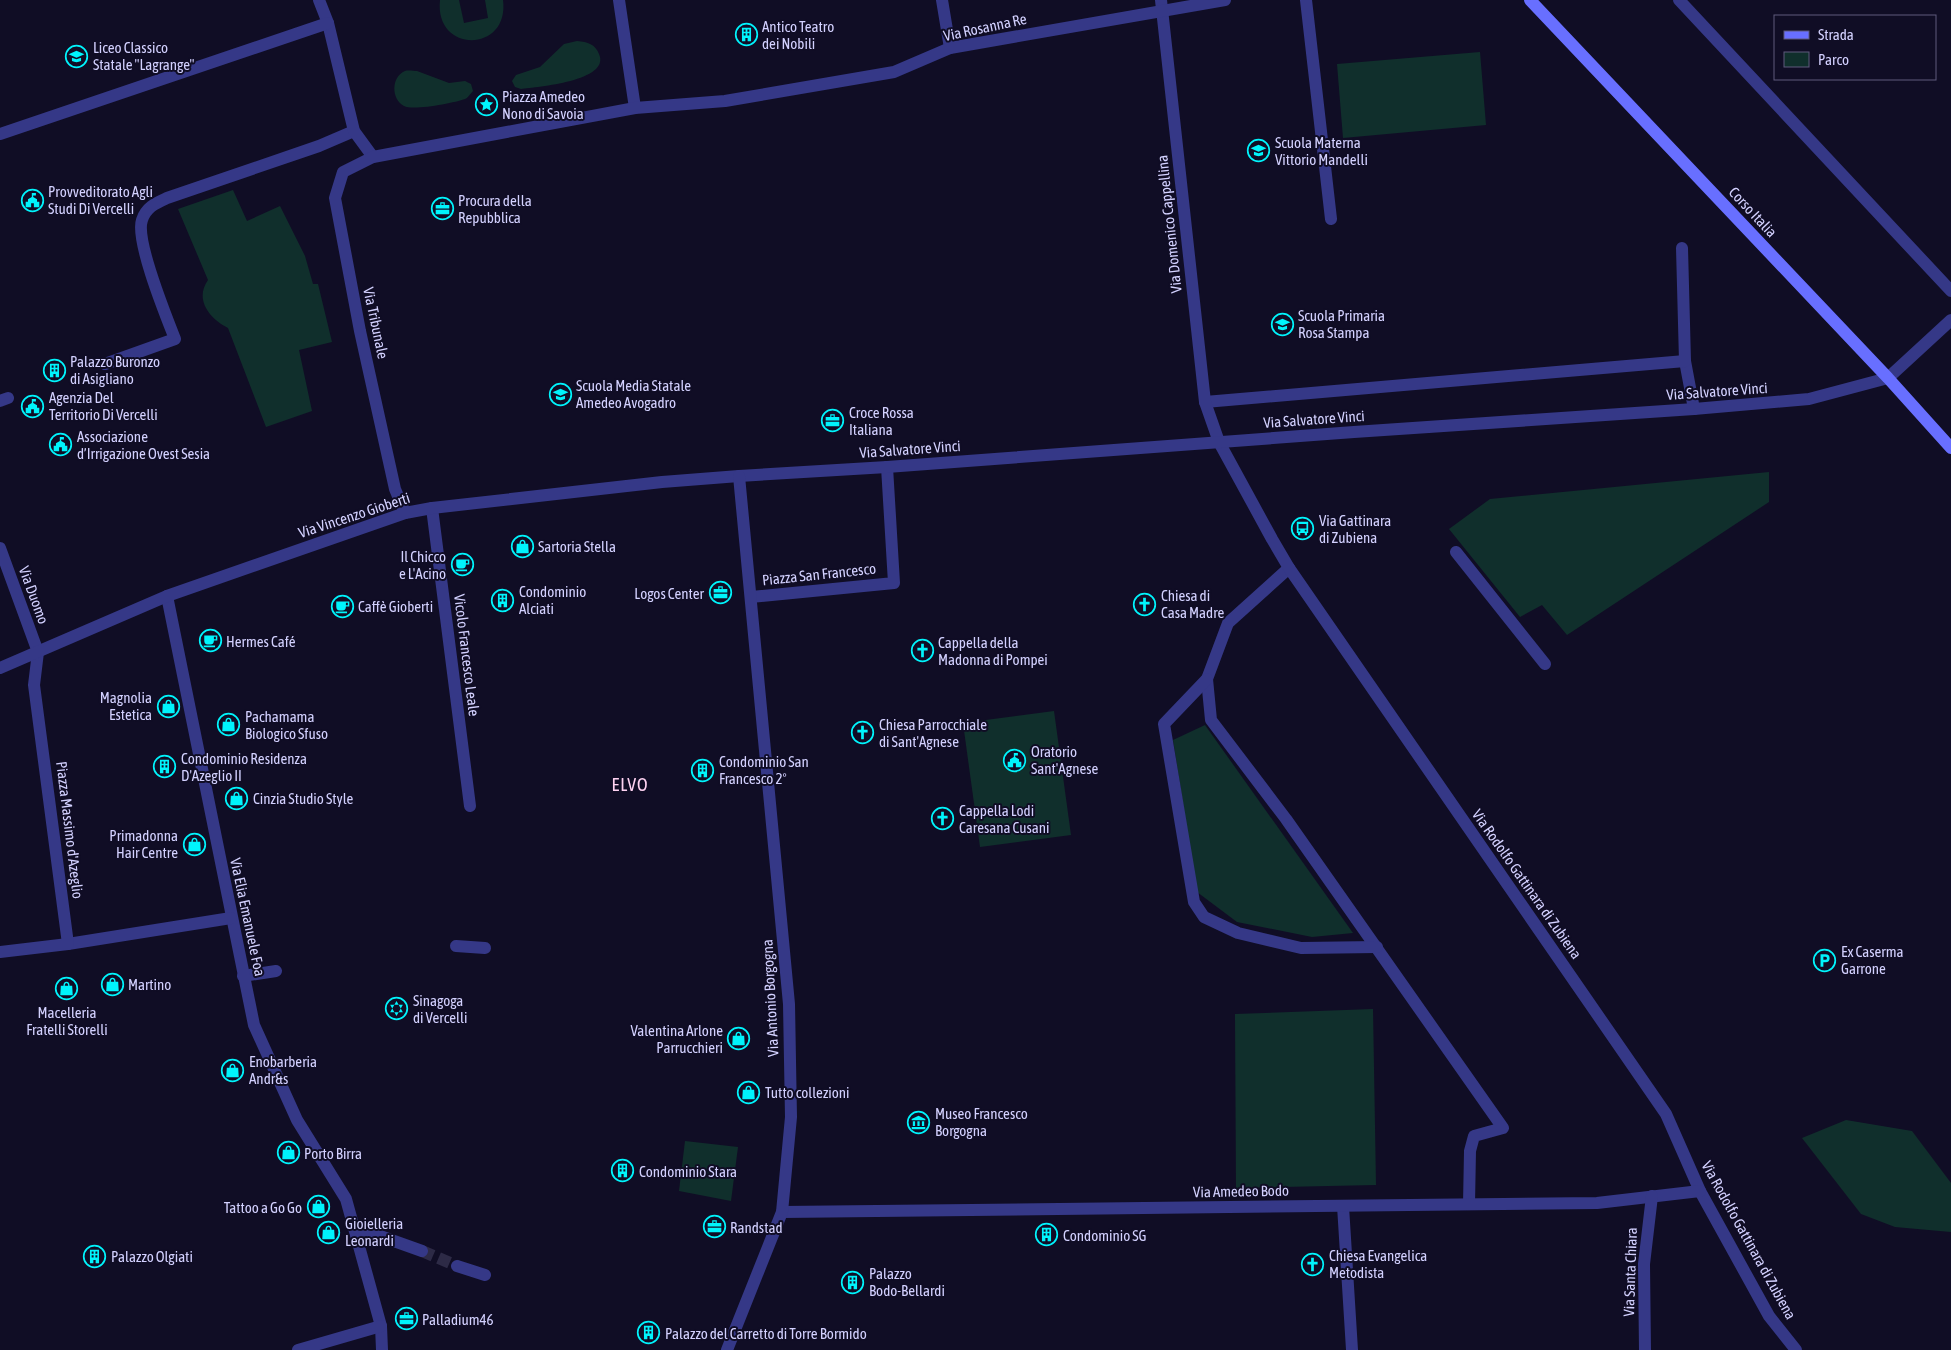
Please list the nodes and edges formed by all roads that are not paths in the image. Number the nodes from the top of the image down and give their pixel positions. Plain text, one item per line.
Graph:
1 (319, 0) edge
2 (619, 0) edge
3 (942, 0) edge
4 (1224, 0) edge
5 (1306, 0) edge
6 (1679, 0) edge
7 (1535, 2) edge
8 (1162, 5) edge
9 (328, 23) junction
10 (950, 48) junction
11 (636, 108) junction
12 (354, 132) junction
13 (0, 134) edge
14 (373, 157) junction
15 (1331, 219) dead end
16 (1682, 248) dead end
17 (1951, 291) edge
18 (1951, 320) edge
19 (1685, 361) junction
20 (105, 364) dead end
21 (1888, 378) junction
22 (1205, 402) junction
23 (1694, 409) junction
24 (1219, 442) junction
25 (1951, 448) edge
26 (887, 467) junction
27 (739, 476) junction
28 (432, 508) junction
29 (405, 513) junction
30 (0, 548) edge
31 (1456, 552) dead end
32 (1289, 568) junction
33 (167, 596) junction
34 (751, 598) junction
35 (754, 634) joint
36 (38, 652) junction
37 (1545, 664) dead end
38 (0, 668) edge
39 (1208, 679) junction
40 (470, 806) dead end
41 (231, 918) junction
42 (68, 944) junction
43 (456, 946) dead end
44 (1377, 947) junction
45 (485, 948) dead end
46 (0, 952) edge
47 (276, 971) dead end
48 (244, 976) junction
49 (1700, 1191) junction
50 (1652, 1196) junction
51 (1470, 1204) junction
52 (1343, 1206) junction
53 (782, 1212) junction
54 (352, 1226) junction
55 (422, 1251) tunnel mouth
56 (457, 1266) tunnel mouth
57 (485, 1275) dead end
58 (381, 1326) junction
59 (298, 1350) edge
60 (382, 1350) edge
61 (727, 1350) edge
62 (1352, 1350) edge
63 (1645, 1350) edge
64 (1796, 1350) edge

1 - 9 street
2 - 11 street
3 - 10 street
4 - 8 street, Via Rosanna Re
5 - 15 street
6 - 17 street
7 - 21 main road, Corso Italia
8 - 10 street, Via Rosanna Re
8 - 22 street, Via Domenico Cappellina
9 - 12 street
9 - 13 street
10 - 11 street, Via Rosanna Re
11 - 14 street
12 - 14 street
12 - 20 street
14 - 29 street, Via Tribunale
16 - 19 street
18 - 21 street
19 - 22 street
19 - 23 street
21 - 23 street, Via Salvatore Vinci
21 - 25 main road, Corso Italia
22 - 24 street, Via Domenico Cappellina
23 - 24 street, Via Salvatore Vinci
24 - 26 street, Via Salvatore Vinci
24 - 32 street, Via Rodolfo Gattinara di Zubiena
26 - 27 street, Via Salvatore Vinci
26 - 34 street, Piazza San Francesco
27 - 28 street, Via Vincenzo Gioberti
27 - 34 street, Piazza San Francesco
28 - 29 street, Via Vincenzo Gioberti
28 - 40 street, Vicolo Francesco Leale
29 - 33 street, Via Vincenzo Gioberti
30 - 36 street, Via Duomo
31 - 37 street
32 - 39 street
32 - 49 street, Via Rodolfo Gattinara di Zubiena
33 - 36 street, Via Vincenzo Gioberti
33 - 41 street, Via Elia Emanuele Foa
34 - 35 street, Piazza San Francesco
35 - 53 street, Via Antonio Borgogna
36 - 38 street, Via Vincenzo Gioberti
36 - 42 street, Piazza Massimo d'Azeglio
39 - 44 street
39 - 44 street
41 - 42 street
41 - 48 street, Via Elia Emanuele Foa
42 - 46 street
43 - 45 street
44 - 51 street
47 - 48 street
48 - 54 street, Via Elia Emanuele Foa
49 - 50 street, Via Amedeo Bodo
49 - 64 street, Via Rodolfo Gattinara di Zubiena
50 - 51 street, Via Amedeo Bodo
50 - 63 street, Via Santa Chiara
51 - 52 street, Via Amedeo Bodo
52 - 53 street, Via Amedeo Bodo
52 - 62 street
53 - 61 street, Via Antonio Borgogna
54 - 55 street
54 - 58 street, Via Elia Emanuele Foa
56 - 57 street
58 - 59 street
58 - 60 street, Via Elia Emanuele Foa

